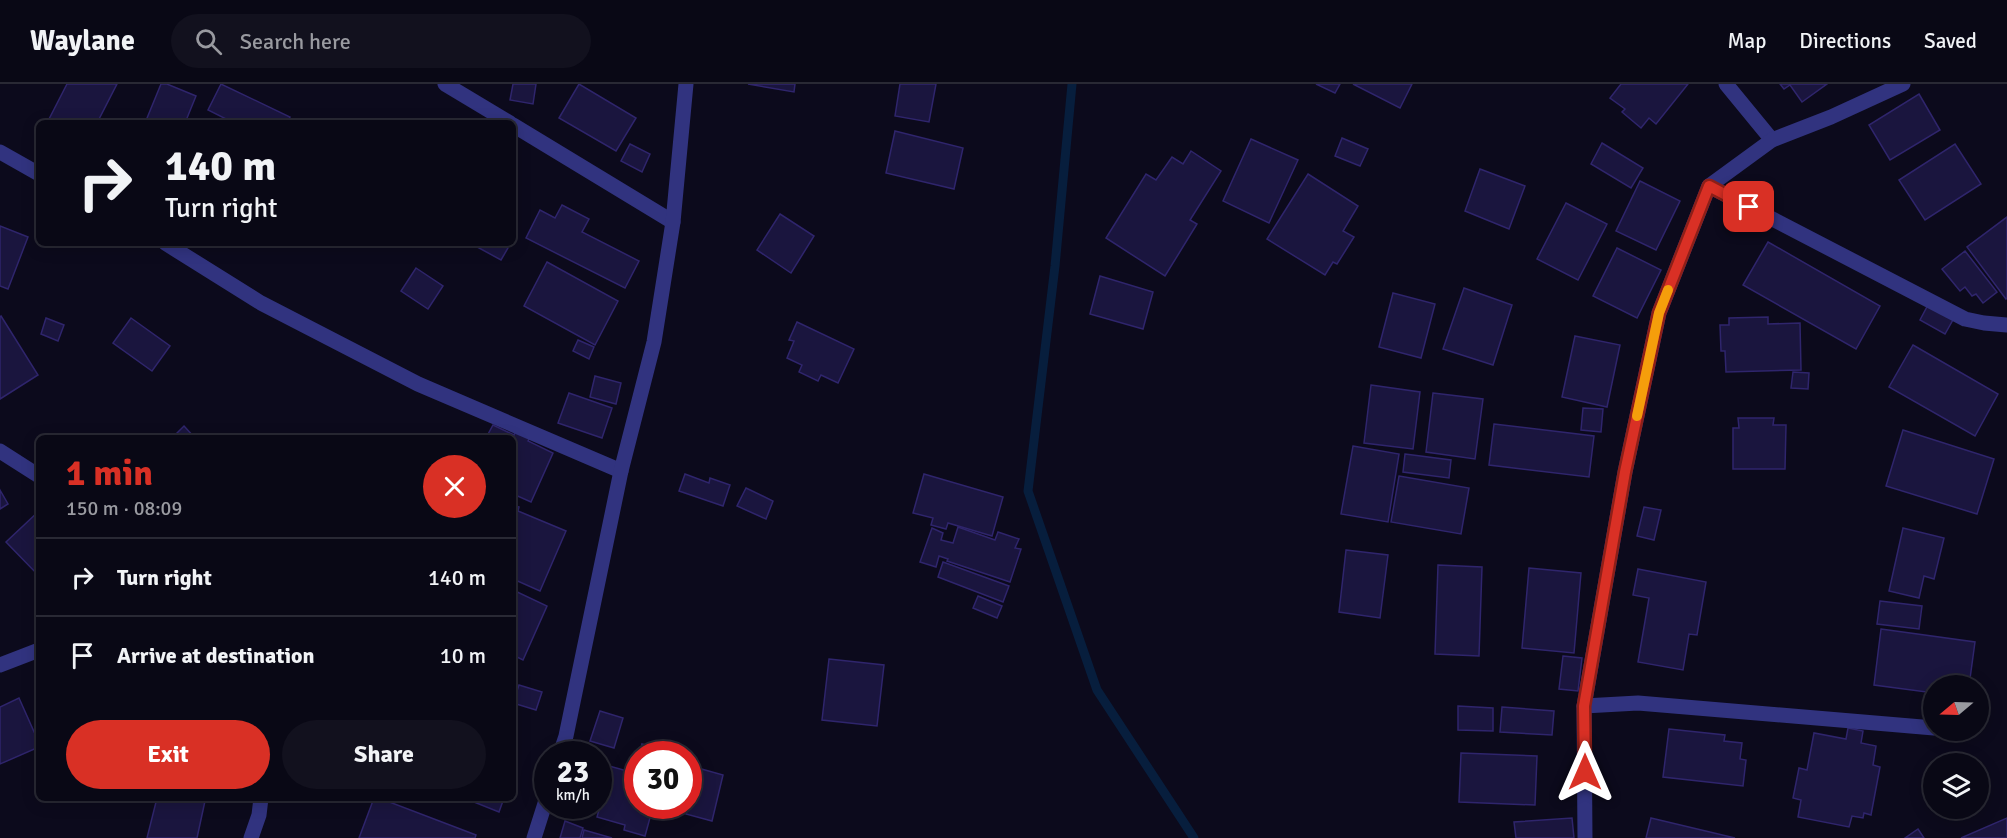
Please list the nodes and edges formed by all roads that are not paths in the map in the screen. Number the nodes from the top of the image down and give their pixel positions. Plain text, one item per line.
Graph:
1 (445, 84) edge
2 (686, 84) edge
3 (1726, 84) edge
4 (1903, 84) edge
5 (504, 120) edge
6 (516, 127) edge
7 (1772, 140) junction
8 (0, 152) edge
9 (36, 172) edge
10 (1709, 186) junction
11 (674, 222) junction
12 (170, 246) edge
13 (2006, 325) edge
14 (0, 451) edge
15 (621, 471) junction
16 (36, 474) edge
17 (36, 651) edge
18 (0, 665) edge
19 (1584, 706) junction
20 (1923, 727) edge
21 (564, 741) edge
22 (261, 801) edge
23 (540, 819) edge
24 (251, 838) edge
25 (534, 838) edge
26 (1585, 838) edge

1 - 5 street
2 - 11 street
3 - 7 street
4 - 7 street
6 - 11 street
7 - 10 street
8 - 9 street
10 - 13 street
10 - 19 street
11 - 15 street
12 - 15 street
14 - 16 street
15 - 21 street
17 - 18 street
19 - 20 street
19 - 26 street
22 - 24 street
23 - 25 street

